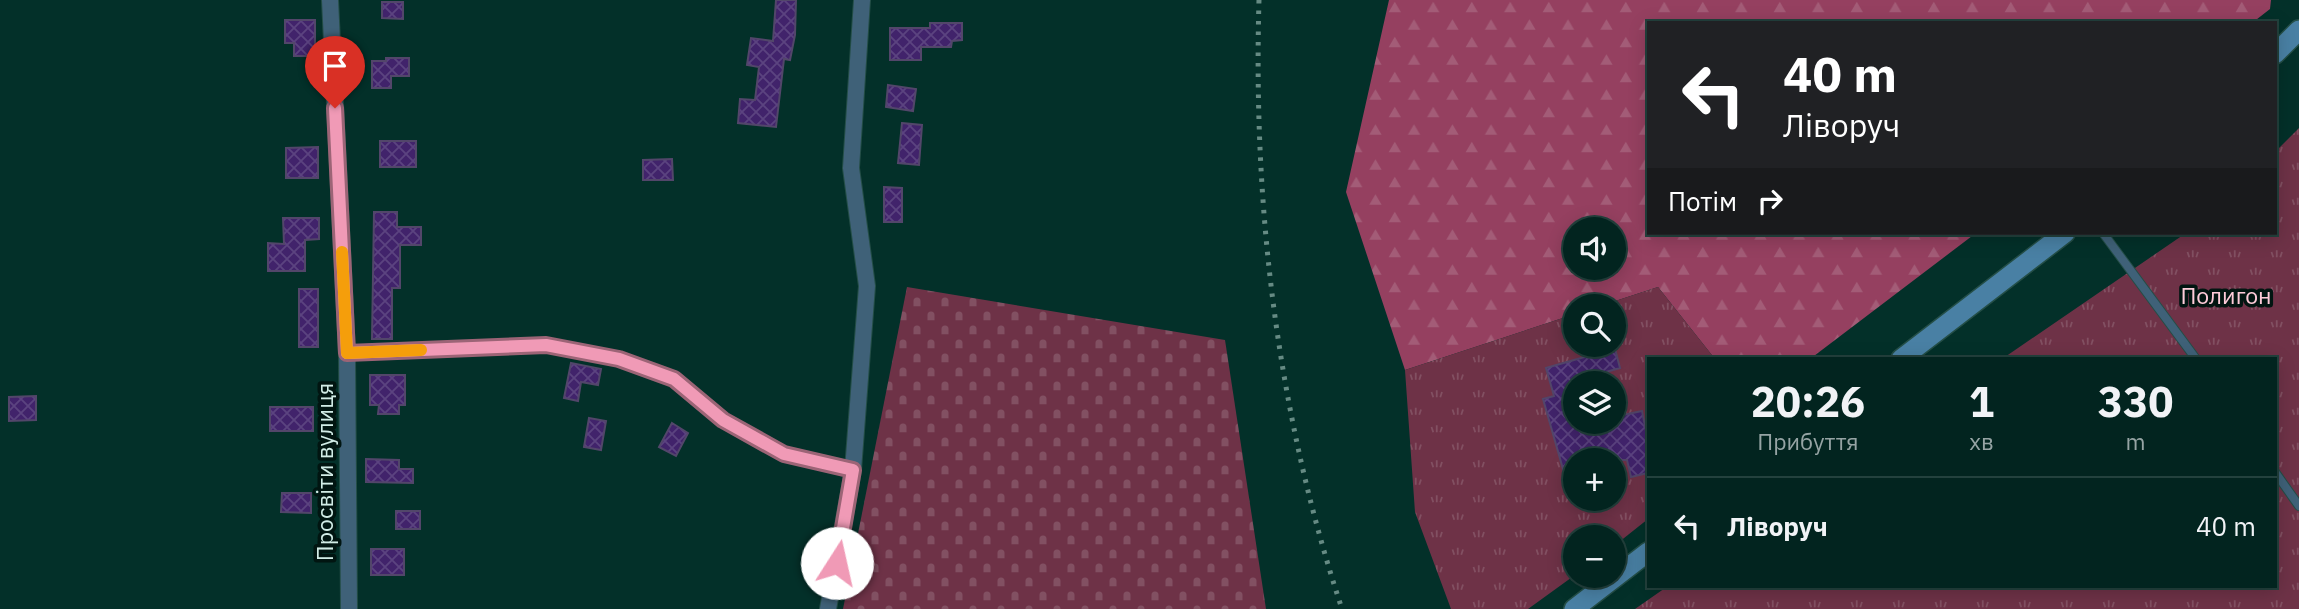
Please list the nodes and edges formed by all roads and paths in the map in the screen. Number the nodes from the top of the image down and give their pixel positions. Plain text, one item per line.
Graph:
1 (330, 0) edge
2 (862, 0) edge
3 (2299, 30) edge
4 (2277, 52) edge
5 (2062, 235) edge
6 (2105, 235) edge
7 (347, 353) junction
8 (1903, 357) edge
9 (2195, 357) edge
10 (853, 470) junction
11 (2277, 475) edge
12 (2299, 506) edge
13 (1647, 553) edge
14 (349, 609) edge
15 (828, 609) edge
16 (1574, 609) edge

1 - 7 street, Просвіти вулиця
2 - 10 street
3 - 4 main road
5 - 8 main road
6 - 9 lane
7 - 10 lane
7 - 14 street, Просвіти вулиця
10 - 15 street
11 - 12 lane
13 - 16 main road

